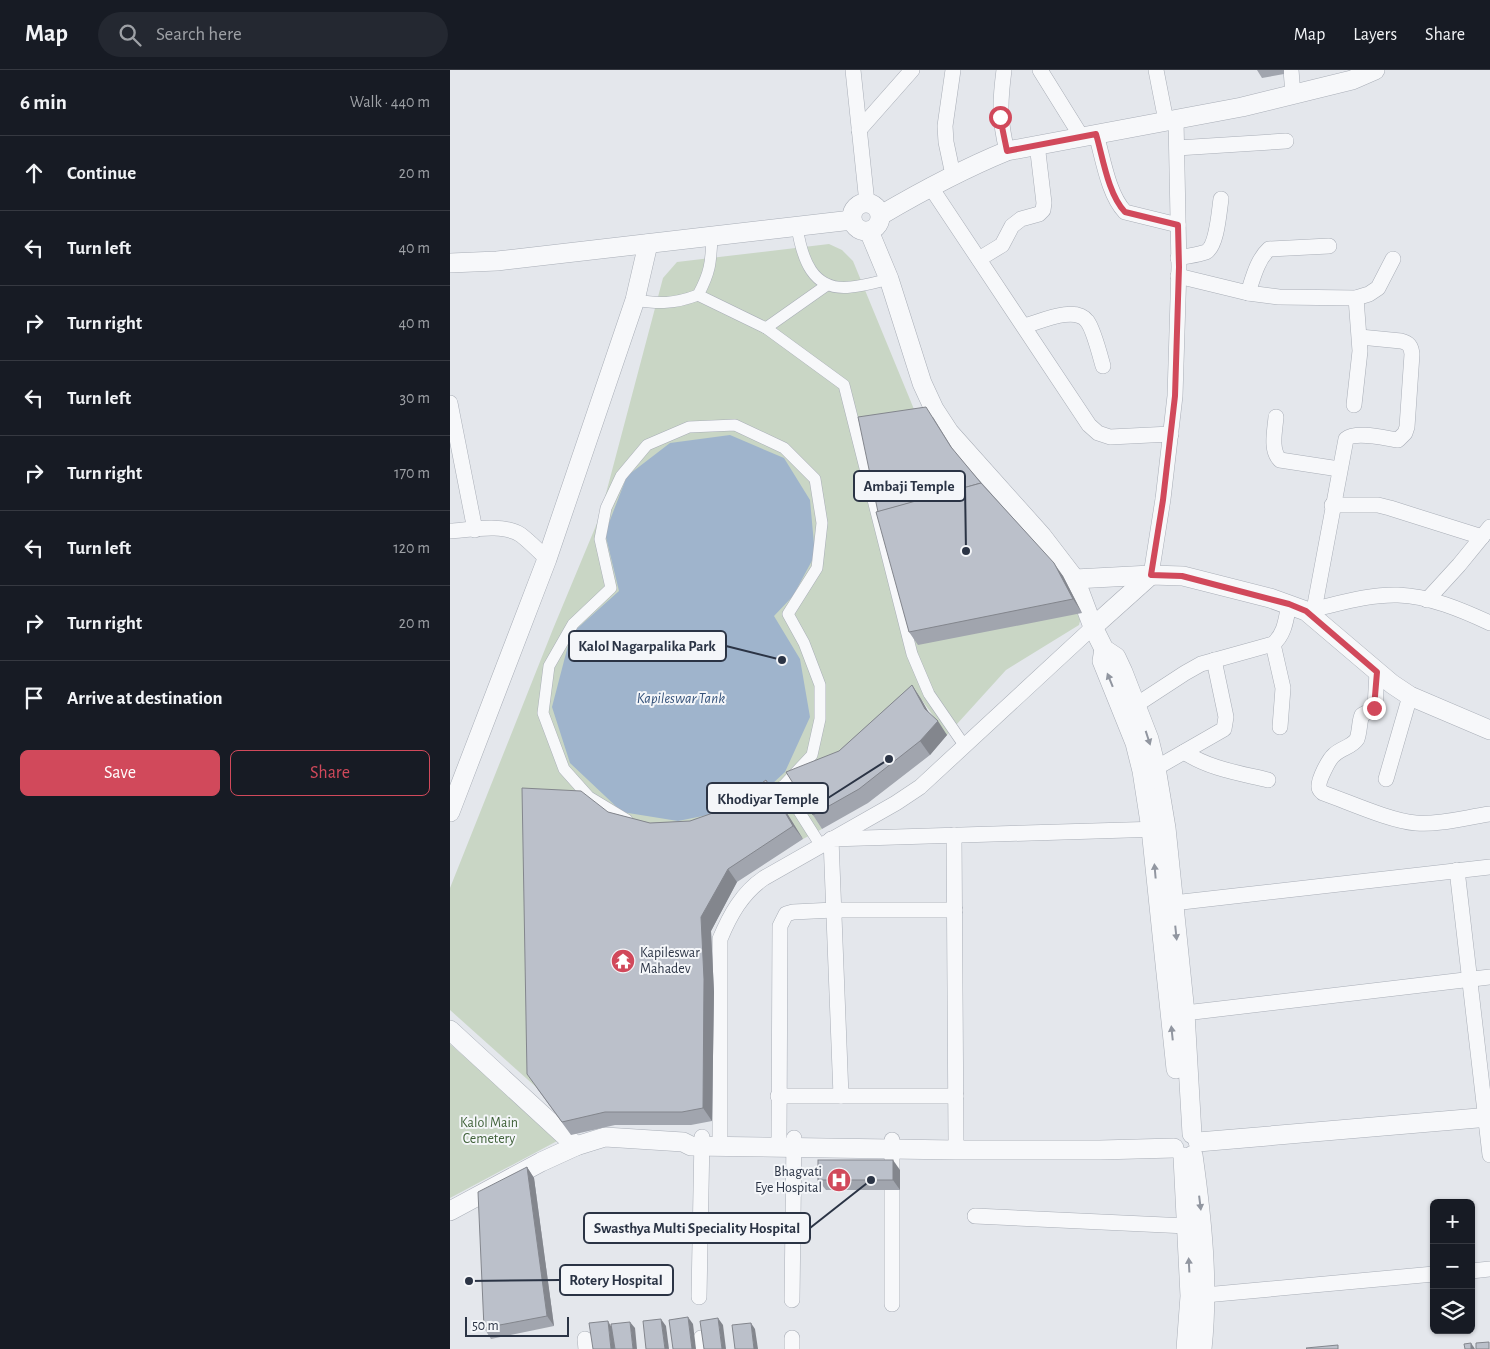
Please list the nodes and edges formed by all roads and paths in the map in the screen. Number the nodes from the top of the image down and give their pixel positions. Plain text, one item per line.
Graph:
1 (853, 70) edge
2 (912, 70) edge
3 (953, 70) edge
4 (1004, 70) edge
5 (1040, 70) edge
6 (1156, 70) edge
7 (1291, 70) edge
8 (1375, 70) edge
9 (1293, 94) junction
10 (1171, 120) junction
11 (859, 130) junction
12 (1088, 135) junction
13 (1286, 140) dead end
14 (1037, 144) junction
15 (1177, 148) junction
16 (1007, 151) junction
17 (953, 175) junction
18 (930, 186) junction
19 (1221, 200) dead end
20 (874, 209) junction
21 (852, 220) junction
22 (1178, 225) junction
23 (797, 226) junction
24 (870, 231) junction
25 (712, 237) junction
26 (648, 244) junction
27 (1329, 246) dead end
28 (1178, 258) junction
29 (979, 259) junction
30 (1393, 259) dead end
31 (450, 263) edge
32 (1178, 276) junction
33 (889, 279) junction
34 (828, 285) junction
35 (1248, 293) junction
36 (698, 295) junction
37 (1356, 298) junction
38 (635, 300) junction
39 (1024, 326) junction
40 (766, 328) junction
41 (1360, 337) junction
42 (1103, 366) dead end
43 (450, 403) edge
44 (1354, 406) dead end
45 (1276, 417) dead end
46 (1171, 434) junction
47 (456, 464) edge
48 (1339, 469) junction
49 (1332, 506) junction
50 (475, 530) junction
51 (450, 531) edge
52 (1486, 532) edge
53 (547, 559) junction
54 (1151, 575) junction
55 (1075, 579) junction
56 (1427, 600) junction
57 (1303, 608) junction
58 (1490, 623) edge
59 (1093, 627) junction
60 (1273, 644) junction
61 (1104, 649) junction
62 (1214, 660) junction
63 (1377, 672) junction
64 (1410, 696) junction
65 (1136, 705) junction
66 (1280, 727) dead end
67 (1490, 730) edge
68 (964, 745) junction
69 (1184, 752) junction
70 (1156, 768) junction
71 (1386, 779) dead end
72 (1268, 780) dead end
73 (783, 786) junction
74 (754, 805) edge
75 (450, 812) edge
76 (1490, 814) edge
77 (641, 822) edge
78 (1158, 829) junction
79 (954, 835) junction
80 (826, 843) junction
81 (1490, 867) edge
82 (1457, 870) junction
83 (1172, 903) junction
84 (834, 910) junction
85 (955, 910) junction
86 (1490, 977) edge
87 (1470, 979) junction
88 (1185, 1013) junction
89 (450, 1030) edge
90 (778, 1096) junction
91 (841, 1096) junction
92 (956, 1096) junction
93 (1488, 1117) edge
94 (708, 1140) junction
95 (789, 1141) junction
96 (956, 1141) junction
97 (1185, 1144) junction
98 (892, 1145) junction
99 (576, 1146) junction
100 (1490, 1155) edge
101 (450, 1211) edge
102 (976, 1216) dead end
103 (1187, 1226) junction
104 (1490, 1269) edge
105 (1475, 1271) edge
106 (1430, 1274) edge
107 (1198, 1296) junction
108 (699, 1297) dead end
109 (792, 1300) dead end
110 (892, 1304) dead end
111 (1186, 1349) edge
112 (1202, 1349) edge

1 - 11 street
2 - 11 street
3 - 17 street
4 - 16 street
5 - 12 street
6 - 10 street
7 - 9 street
8 - 9 street
9 - 10 street
10 - 12 street
10 - 15 street
11 - 20 street
12 - 14 street
12 - 22 street
13 - 15 street
14 - 16 street
14 - 29 street
15 - 22 street
16 - 17 street
17 - 18 street
18 - 20 street
18 - 29 street
19 - 28 street
20 - 21 street
20 - 24 street
21 - 23 street
21 - 24 street
22 - 28 street
23 - 25 street
23 - 34 street
24 - 33 street
25 - 26 street
25 - 36 street
26 - 31 street
26 - 38 street
27 - 35 street
28 - 32 street
29 - 39 street
30 - 37 street
32 - 35 street
32 - 46 street
33 - 34 street
33 - 55 street
34 - 40 street
35 - 37 street
36 - 38 street
36 - 40 street
37 - 41 street
38 - 53 street
39 - 42 street
39 - 46 street
40 - 68 street
41 - 44 street
41 - 48 street
43 - 47 street
45 - 48 street
46 - 54 street
47 - 50 street
48 - 49 street
49 - 52 street
49 - 57 street
50 - 51 street
50 - 53 street
52 - 56 street
53 - 75 street
54 - 55 street
54 - 57 street
54 - 59 street
55 - 59 street
56 - 57 street
56 - 58 street
57 - 60 street
57 - 63 street
59 - 61 street
59 - 68 street
60 - 62 street
60 - 66 street
61 - 65 street
78 -> 61 street
62 - 65 street
62 - 69 street
63 - 64 street
63 - 76 street
64 - 67 street
64 - 71 street
65 -> 70 street
68 - 80 street
69 - 70 street
69 - 72 street
70 - 78 street
73 - 74 street
73 - 77 street
73 - 80 street
78 - 79 street
78 - 83 street
97 -> 78 street
79 - 80 street
79 - 85 street
80 - 84 street
80 - 94 street
81 - 82 street
82 - 83 street
82 - 87 street
83 -> 88 street
84 - 85 street
84 - 90 street
84 - 91 street
85 - 92 street
86 - 87 street
87 - 88 street
87 - 93 street
88 - 97 street
89 - 99 street
90 - 91 street
90 - 95 street
91 - 92 street
92 - 96 street
93 - 97 street
93 - 100 street
94 - 95 street
94 - 99 street
94 - 108 street
95 - 98 street
95 - 109 street
96 - 97 street
96 - 98 street
97 - 98 street
97 - 103 street
97 -> 107 street
98 - 110 street
99 - 101 street
102 - 103 street
107 -> 103 street
104 - 105 street
106 - 107 street
107 - 111 street
107 - 112 street

